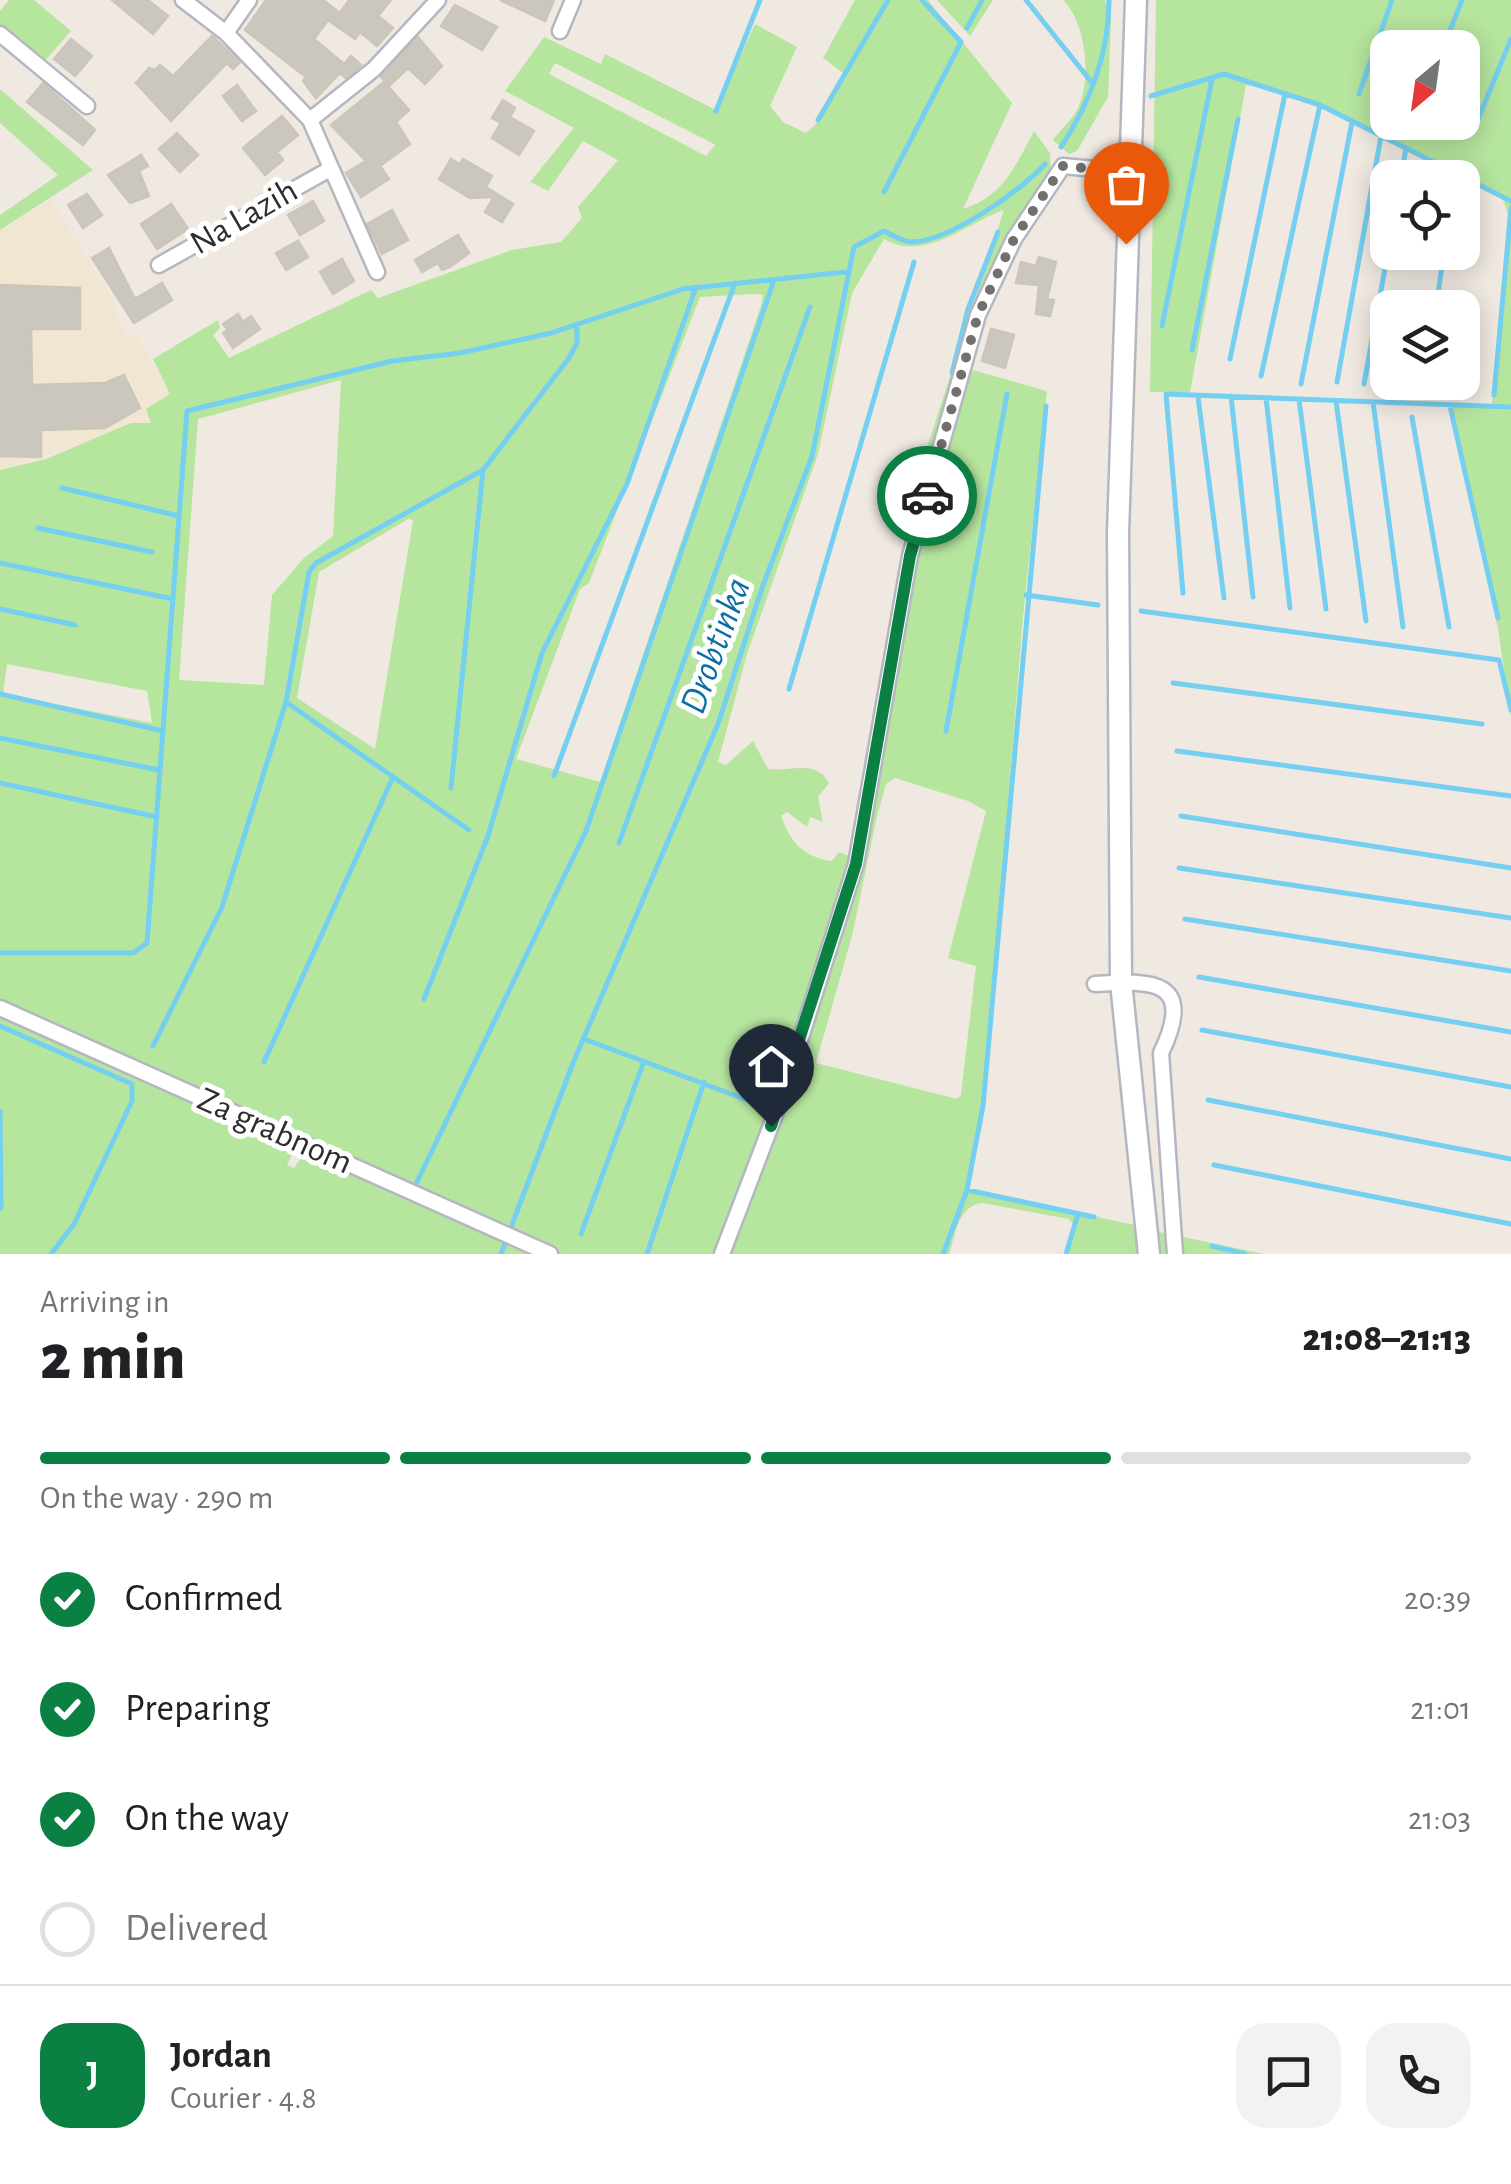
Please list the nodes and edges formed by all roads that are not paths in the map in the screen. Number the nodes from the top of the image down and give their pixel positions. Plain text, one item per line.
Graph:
1 (184, 0) edge
2 (249, 0) edge
3 (438, 0) edge
4 (573, 0) edge
5 (1136, 0) edge
6 (560, 31) dead end
7 (226, 33) junction
8 (0, 34) edge
9 (87, 106) dead end
10 (310, 120) junction
11 (330, 169) junction
12 (1128, 172) junction
13 (159, 266) dead end
14 (377, 272) dead end
15 (1121, 982) junction
16 (1094, 984) dead end
17 (0, 1008) edge
18 (550, 1254) edge
19 (722, 1254) edge
20 (1149, 1254) edge
21 (1175, 1254) edge

1 - 7 street, Na Lazih
2 - 7 street
3 - 10 street
4 - 6 street
5 - 12 main road
7 - 10 street, Na Lazih
8 - 9 street
10 - 11 street, Na Lazih
11 - 13 street, Na Lazih
11 - 14 street, Na Lazih
12 - 15 main road
12 - 19 street
15 - 16 street
15 - 20 main road
15 - 21 street
17 - 18 street, Za grabnom

